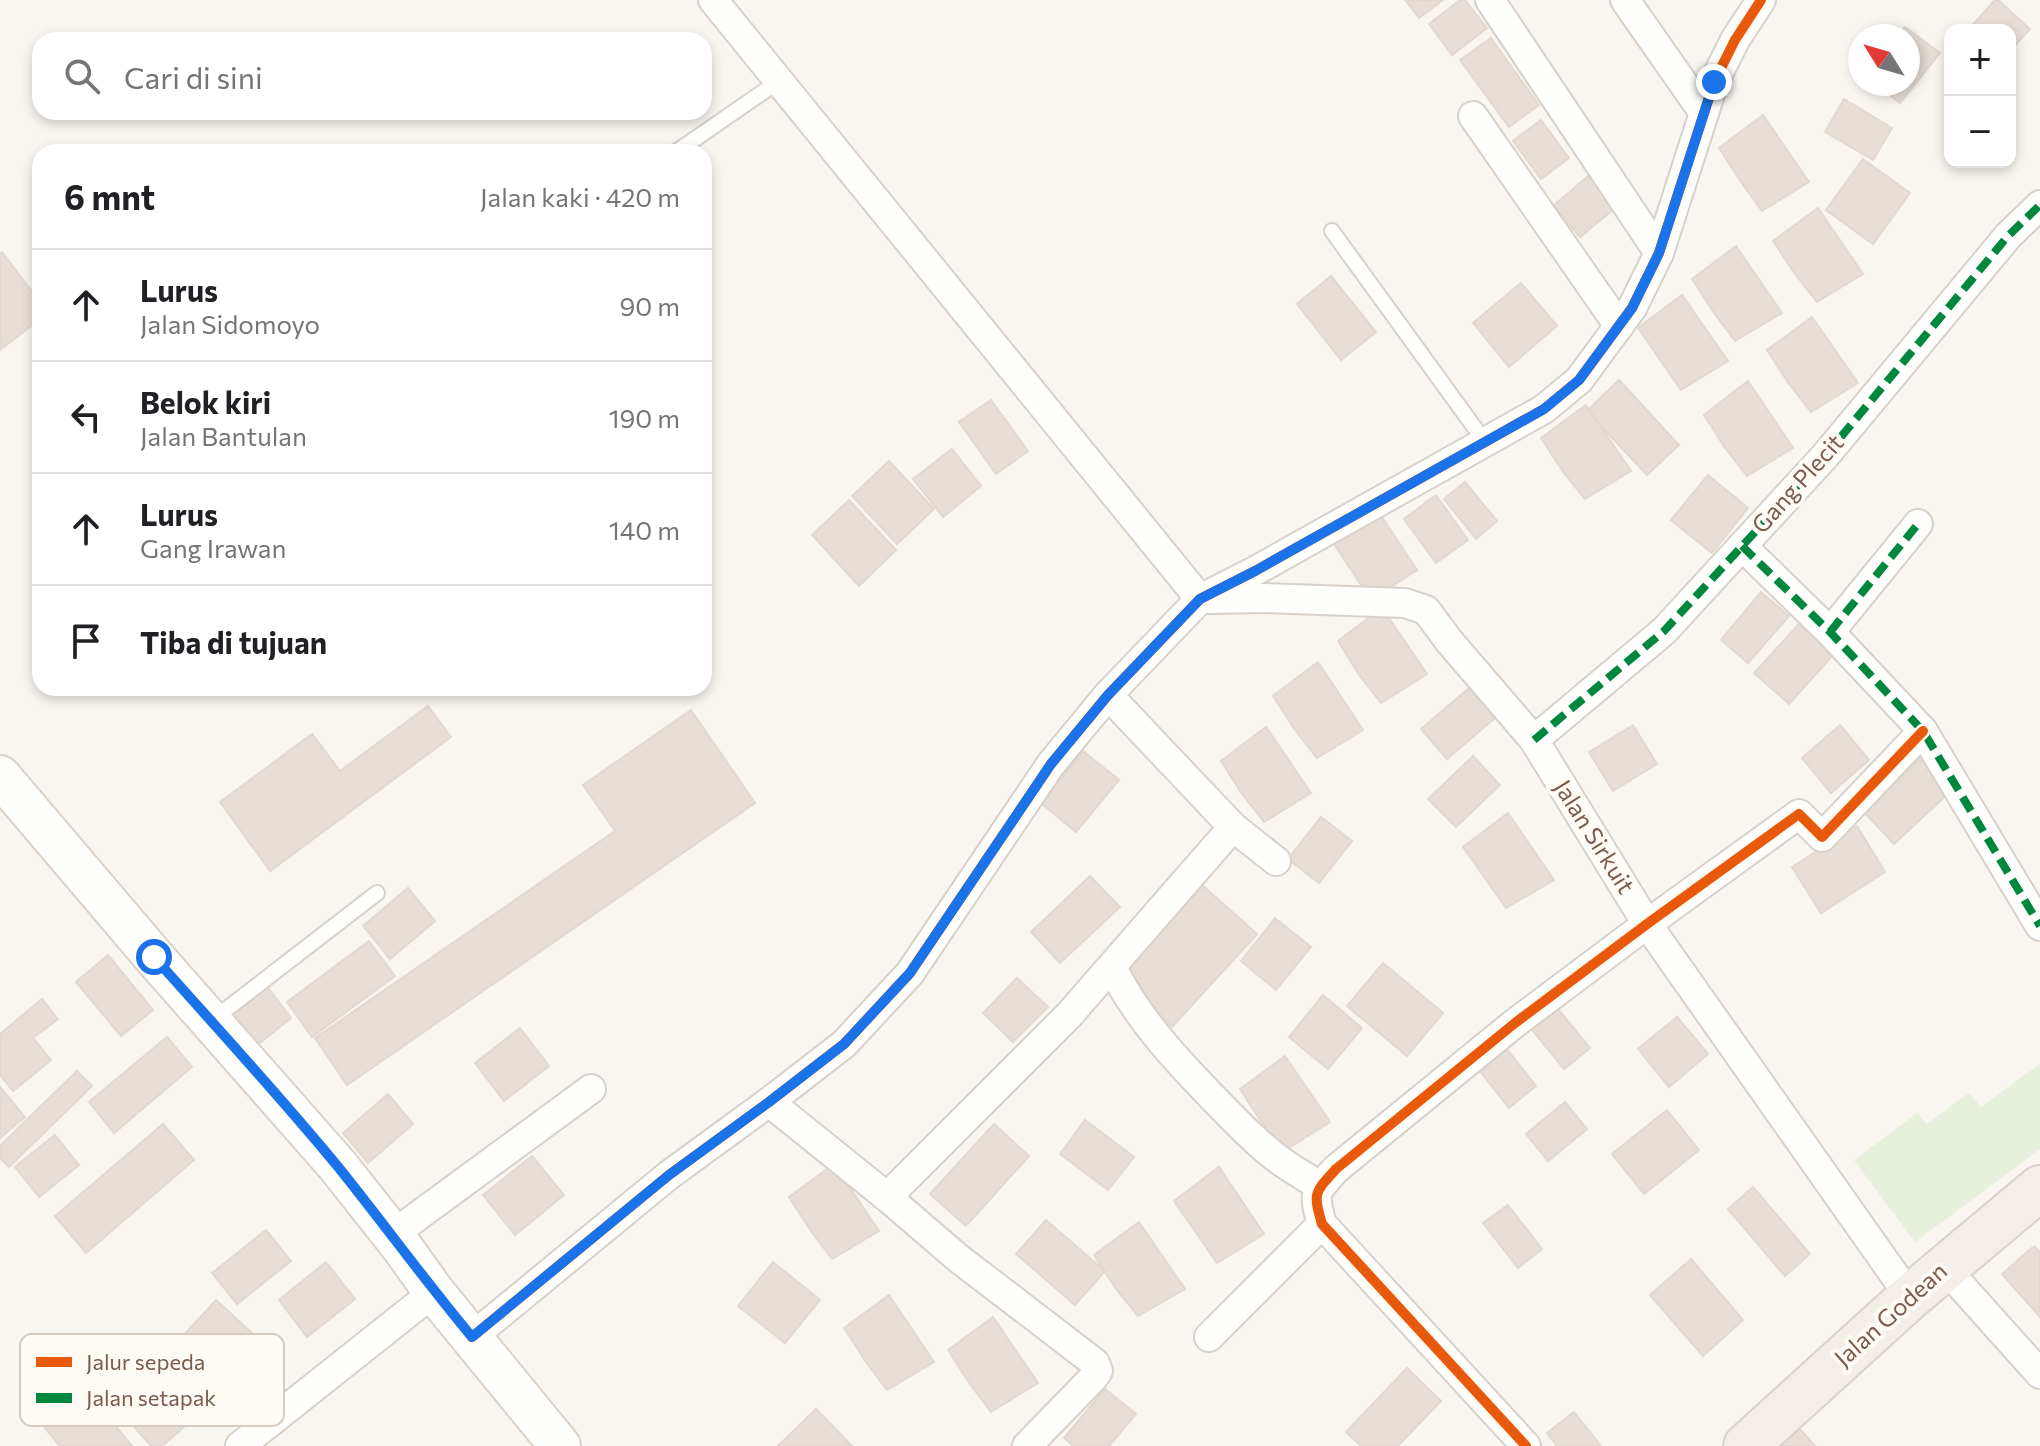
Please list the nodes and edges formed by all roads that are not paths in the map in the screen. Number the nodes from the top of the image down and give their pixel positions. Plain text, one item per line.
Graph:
1 (713, 0) edge
2 (1490, 0) edge
3 (1625, 0) edge
4 (1761, 0) edge
5 (779, 81) junction
6 (1704, 113) junction
7 (1473, 116) dead end
8 (688, 144) edge
9 (2040, 205) edge
10 (1332, 231) dead end
11 (1659, 253) junction
12 (1619, 326) junction
13 (1485, 442) junction
14 (1918, 524) dead end
15 (1742, 546) junction
16 (1200, 599) junction
17 (1830, 632) junction
18 (1108, 695) junction
19 (1923, 731) junction
20 (1534, 740) junction
21 (0, 776) edge
22 (1233, 827) junction
23 (1276, 861) dead end
24 (377, 893) dead end
25 (1647, 924) junction
26 (2040, 926) edge
27 (1112, 967) junction
28 (211, 1021) junction
29 (591, 1089) dead end
30 (769, 1102) junction
31 (1320, 1186) junction
32 (2040, 1188) edge
33 (887, 1197) junction
34 (1322, 1224) junction
35 (392, 1235) junction
36 (1945, 1268) junction
37 (434, 1292) junction
38 (1910, 1297) junction
39 (472, 1337) junction
40 (1209, 1337) dead end
41 (2040, 1374) edge
42 (284, 1411) edge
43 (265, 1426) edge
44 (240, 1446) edge
45 (560, 1446) edge
46 (1027, 1446) edge
47 (1526, 1446) edge
48 (1746, 1446) edge

1 - 5 street
2 - 11 street
3 - 6 street
4 - 6 street
5 - 8 lane
5 - 16 street
6 - 11 street
7 - 12 street
9 - 15 street, Gang Plecit
10 - 13 lane
11 - 12 street
12 - 13 street
13 - 16 street
14 - 17 street
15 - 17 street
15 - 20 street, Gang Plecit
16 - 18 street
16 - 20 street, Jalan Sirkuit
17 - 19 street
18 - 22 street
18 - 30 street
19 - 25 street
19 - 26 street
20 - 25 street, Jalan Sirkuit
21 - 28 main road
22 - 23 street
22 - 27 street
24 - 28 lane
25 - 31 street
25 - 38 street, Jalan Sirkuit
27 - 31 street
27 - 33 street
28 - 35 main road
29 - 35 street
30 - 33 street
30 - 39 street
31 - 34 street
32 - 36 main road, Jalan Godean
33 - 46 street
34 - 40 street
34 - 47 street
35 - 37 main road
36 - 38 main road, Jalan Godean
36 - 41 street
37 - 39 main road
37 - 42 street
38 - 48 main road, Jalan Godean
39 - 45 main road
43 - 44 street

